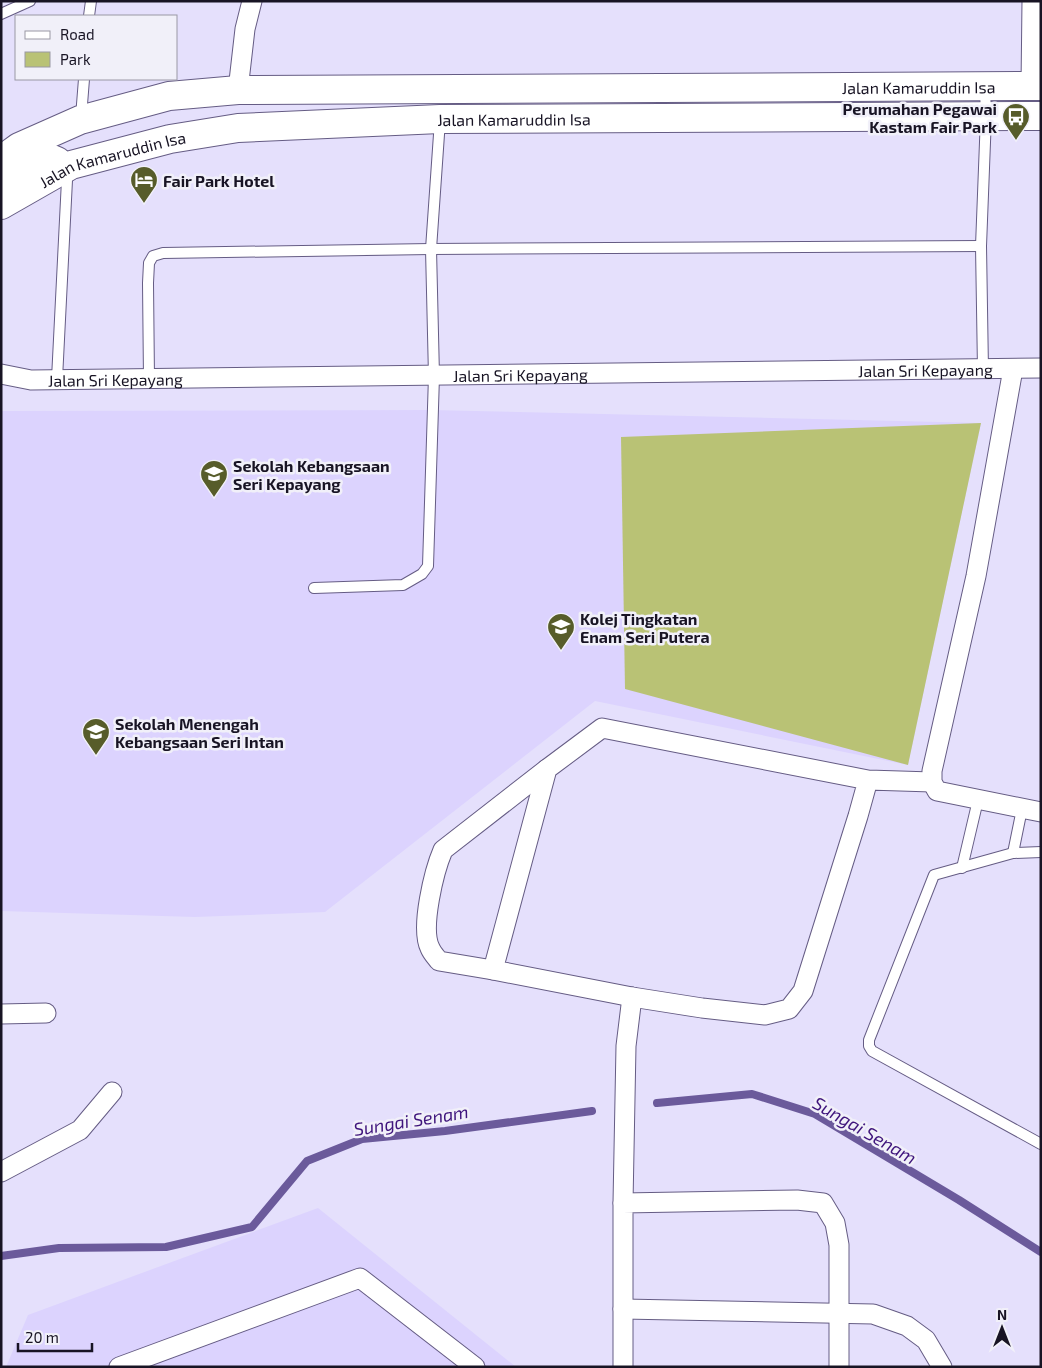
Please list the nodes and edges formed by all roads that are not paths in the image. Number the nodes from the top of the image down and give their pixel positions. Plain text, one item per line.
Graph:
1 (30, 1) edge
2 (91, 1) edge
3 (252, 1) edge
4 (1032, 1) edge
5 (1, 14) edge
6 (89, 15) edge
7 (84, 80) edge
8 (985, 86) junction
9 (1036, 86) edge
10 (238, 90) junction
11 (986, 116) junction
12 (1041, 116) edge
13 (440, 119) junction
14 (80, 120) junction
15 (170, 139) junction
16 (7, 150) edge
17 (71, 165) junction
18 (1, 177) edge
19 (1, 205) edge
20 (981, 246) junction
21 (431, 249) junction
22 (1041, 368) edge
23 (1013, 369) junction
24 (983, 370) junction
25 (1, 374) edge
26 (434, 376) junction
27 (57, 379) junction
28 (149, 379) junction
29 (314, 588) dead end
30 (547, 769) junction
31 (868, 780) junction
32 (932, 782) junction
33 (978, 800) junction
34 (1032, 810) edge
35 (1041, 852) edge
36 (1014, 853) junction
37 (962, 868) junction
38 (493, 970) junction
39 (632, 997) junction
40 (46, 1013) dead end
41 (1, 1014) edge
42 (112, 1092) dead end
43 (1041, 1144) edge
44 (1, 1172) edge
45 (623, 1203) junction
46 (623, 1310) junction
47 (839, 1313) junction
48 (119, 1367) edge
49 (475, 1367) edge
50 (623, 1367) edge
51 (838, 1367) edge
52 (942, 1367) edge

1 - 5 lane
2 - 6 lane
3 - 10 street
4 - 9 street
7 - 14 lane
8 - 9 main road, Jalan Kamaruddin Isa
8 - 10 main road, Jalan Kamaruddin Isa
8 - 11 lane
10 - 14 main road, Jalan Kamaruddin Isa
10 - 15 main road
11 - 12 main road, Jalan Kamaruddin Isa
11 - 13 main road, Jalan Kamaruddin Isa
11 - 20 lane
13 - 15 main road, Jalan Kamaruddin Isa
13 - 21 lane
14 - 16 main road, Jalan Kamaruddin Isa
15 - 17 main road, Jalan Kamaruddin Isa
17 - 18 main road
17 - 19 main road, Jalan Kamaruddin Isa
17 - 27 lane
20 - 21 lane
20 - 24 lane
21 - 26 lane
21 - 28 lane
22 - 23 street, Jalan Sri Kepayang
23 - 24 street, Jalan Sri Kepayang
23 - 32 street
24 - 26 street, Jalan Sri Kepayang
25 - 27 street, Jalan Sri Kepayang
26 - 28 street, Jalan Sri Kepayang
26 - 29 lane
27 - 28 street, Jalan Sri Kepayang
30 - 31 street
30 - 38 street
30 - 38 street
31 - 32 street
31 - 39 street
32 - 33 street
33 - 34 street
33 - 37 lane
34 - 36 lane
35 - 36 lane
36 - 37 lane
37 - 43 lane
38 - 39 street
39 - 45 street
40 - 41 street
42 - 44 street
45 - 46 street
45 - 47 street
46 - 47 street
46 - 50 street
47 - 51 street
47 - 52 street
48 - 49 street

